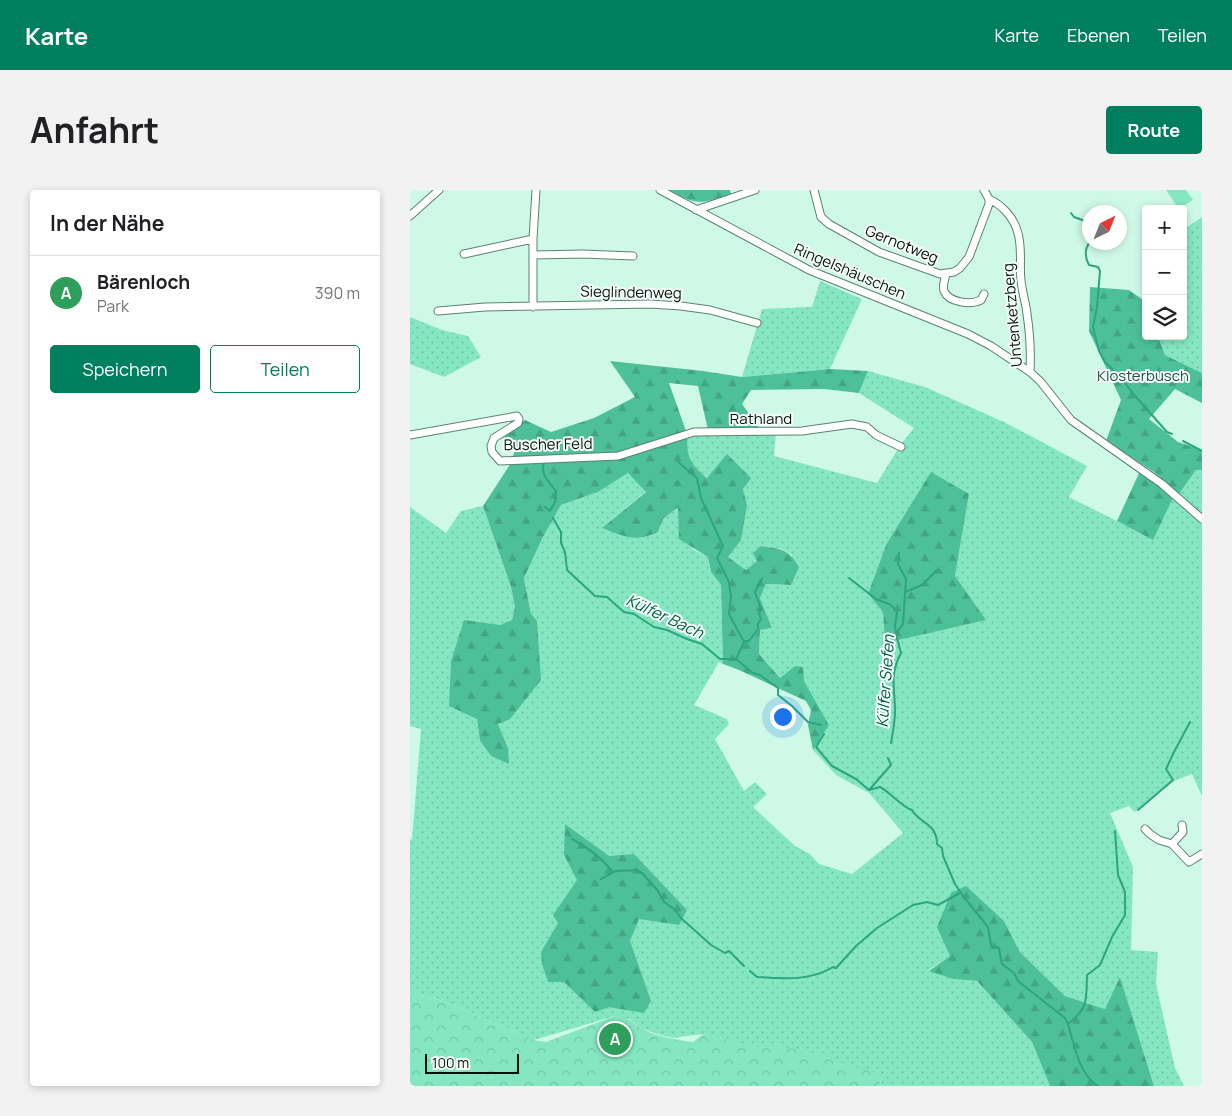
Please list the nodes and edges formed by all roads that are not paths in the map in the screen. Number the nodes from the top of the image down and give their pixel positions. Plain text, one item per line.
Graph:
1 (439, 190) edge
2 (536, 190) edge
3 (660, 190) edge
4 (755, 190) edge
5 (814, 190) edge
6 (984, 190) edge
7 (989, 199) junction
8 (696, 210) junction
9 (410, 216) edge
10 (533, 239) junction
11 (464, 254) dead end
12 (533, 255) junction
13 (634, 256) dead end
14 (946, 274) junction
15 (984, 294) dead end
16 (533, 307) junction
17 (438, 311) dead end
18 (757, 323) dead end
19 (1030, 372) junction
20 (410, 435) edge
21 (901, 447) dead end
22 (618, 456) joint
23 (1202, 519) edge
24 (1182, 825) dead end
25 (1146, 829) dead end
26 (1172, 844) junction
27 (1202, 854) edge

1 - 9 street
2 - 10 street
3 - 8 street, Ringelshäuschen
4 - 8 street
5 - 14 street, Gernotweg
6 - 7 street
7 - 14 street, Gernotweg
7 - 19 street, Untenketzberg
8 - 19 street, Ringelshäuschen
10 - 11 street
10 - 12 street
12 - 13 street
12 - 16 street
14 - 15 street
16 - 17 street, Sieglindenweg
16 - 18 street, Sieglindenweg
19 - 23 street, Untenketzberg
20 - 22 street, Buscher Feld
21 - 22 street, Rathland
24 - 26 street
25 - 26 street
26 - 27 street

